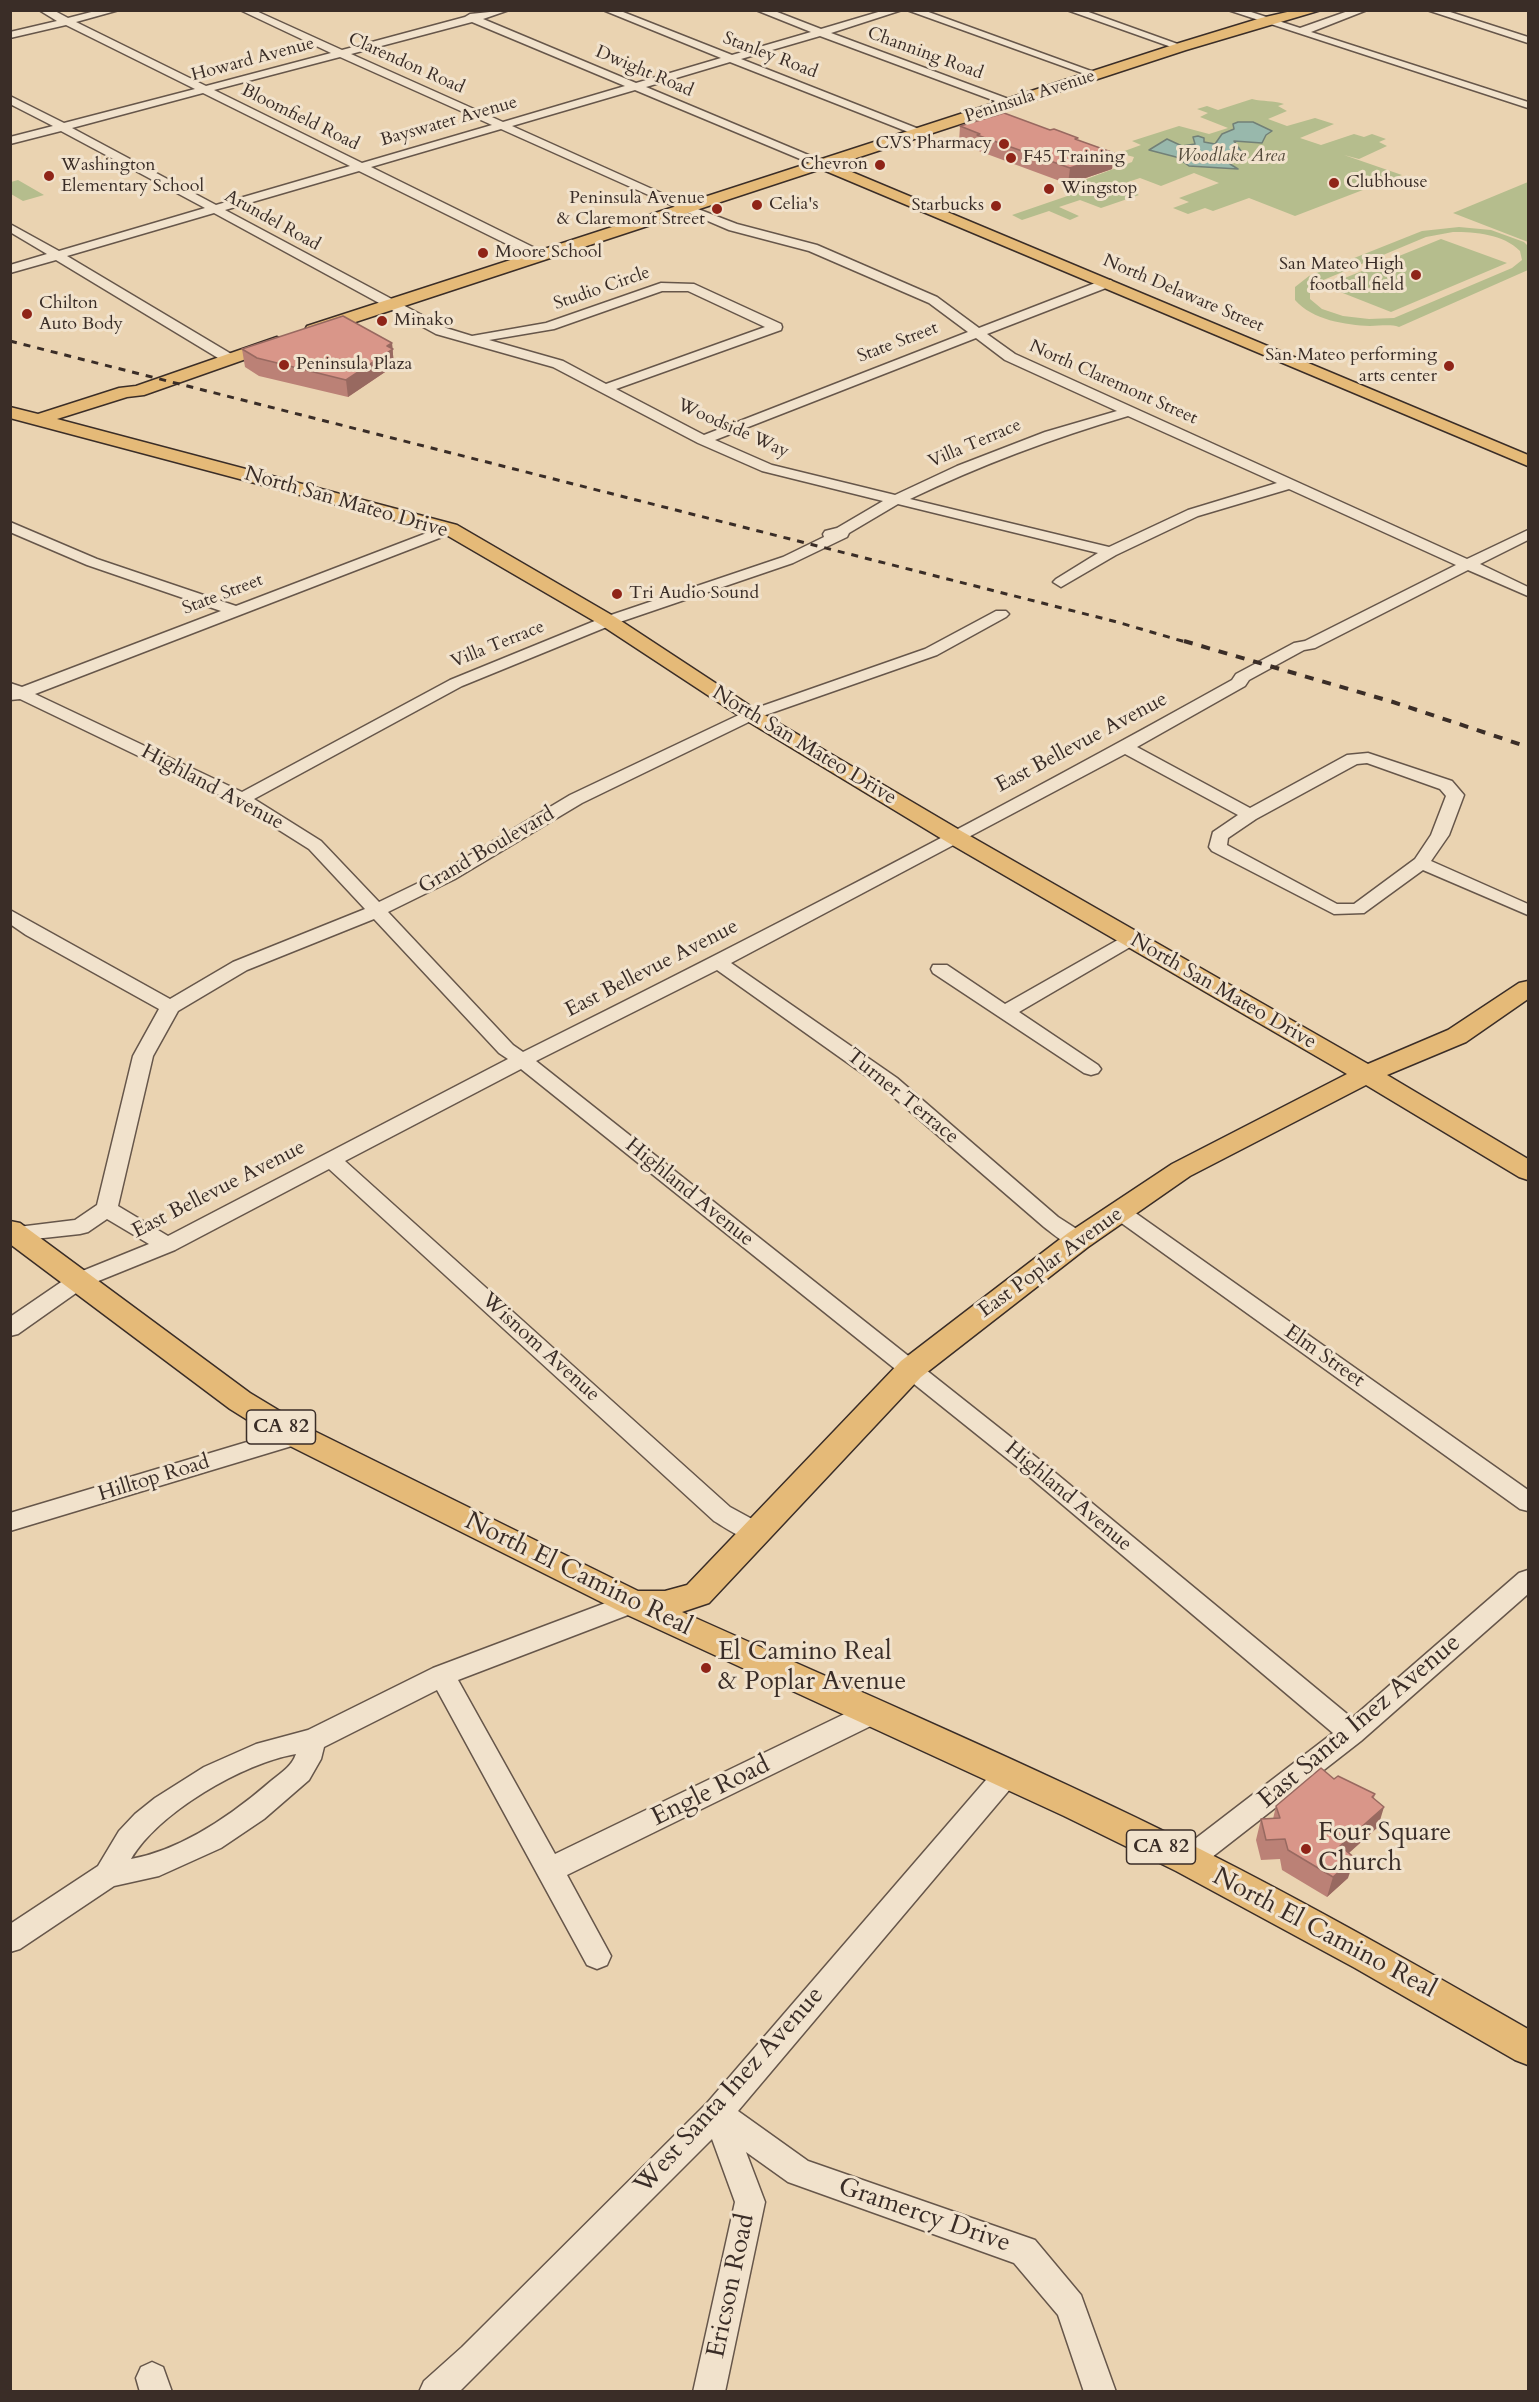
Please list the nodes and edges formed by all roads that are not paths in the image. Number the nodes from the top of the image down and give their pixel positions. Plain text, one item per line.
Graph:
1 (44, 10) edge
2 (114, 10) edge
3 (245, 10) edge
4 (453, 10) edge
5 (504, 10) edge
6 (608, 10) edge
7 (761, 10) edge
8 (897, 10) edge
9 (912, 10) edge
10 (1072, 10) edge
11 (1233, 10) edge
12 (1282, 10) edge
13 (1333, 10) edge
14 (1362, 10) edge
15 (1432, 10) edge
16 (1313, 11) edge
17 (473, 19) junction
18 (1266, 21) junction
19 (66, 22) junction
20 (1300, 32) junction
21 (821, 33) junction
22 (10, 35) edge
23 (1528, 40) edge
24 (1181, 47) junction
25 (342, 54) junction
26 (730, 58) junction
27 (1096, 75) junction
28 (638, 87) junction
29 (204, 90) junction
30 (10, 99) edge
31 (1010, 103) junction
32 (1528, 105) edge
33 (504, 125) junction
34 (62, 128) junction
35 (920, 133) junction
36 (10, 141) edge
37 (821, 164) junction
38 (361, 167) junction
39 (686, 208) junction
40 (214, 209) junction
41 (10, 227) edge
42 (57, 255) junction
43 (541, 256) junction
44 (10, 269) edge
45 (1107, 283) junction
46 (390, 305) junction
47 (976, 333) junction
48 (468, 340) junction
49 (220, 361) junction
50 (607, 388) junction
51 (1130, 411) junction
52 (10, 412) edge
53 (39, 420) junction
54 (10, 429) edge
55 (703, 440) junction
56 (1528, 461) edge
57 (1290, 484) junction
58 (895, 500) junction
59 (10, 526) edge
60 (450, 529) junction
61 (1528, 534) edge
62 (1111, 552) junction
63 (1469, 565) junction
64 (1061, 582) dead end
65 (1528, 592) edge
66 (236, 611) junction
67 (1001, 614) dead end
68 (608, 621) junction
69 (14, 693) edge
70 (751, 715) junction
71 (1125, 747) junction
72 (242, 799) junction
73 (1251, 815) junction
74 (955, 837) junction
75 (1421, 863) junction
76 (1528, 910) edge
77 (376, 912) junction
78 (10, 915) edge
79 (1130, 939) junction
80 (718, 962) junction
81 (940, 969) dead end
82 (1528, 988) edge
83 (170, 1007) junction
84 (1005, 1012) junction
85 (522, 1060) junction
86 (1091, 1070) dead end
87 (1367, 1074) junction
88 (330, 1159) junction
89 (1528, 1171) edge
90 (107, 1209) junction
91 (1120, 1212) junction
92 (13, 1232) edge
93 (1078, 1240) junction
94 (168, 1245) junction
95 (78, 1281) junction
96 (10, 1328) edge
97 (910, 1369) junction
98 (297, 1436) junction
99 (1528, 1502) edge
100 (10, 1522) edge
101 (754, 1532) junction
102 (1528, 1580) edge
103 (632, 1603) junction
104 (442, 1675) junction
105 (872, 1713) junction
106 (1352, 1733) junction
107 (312, 1740) junction
108 (1007, 1774) junction
109 (1188, 1860) junction
110 (549, 1870) junction
111 (108, 1875) junction
112 (14, 1936) edge
113 (597, 1956) dead end
114 (1528, 2048) edge
115 (717, 2113) junction
116 (435, 2391) edge
117 (708, 2391) edge
118 (1100, 2391) edge

1 - 19 street, Bloomfield Road
2 - 19 street
3 - 25 street, Clarendon Road
4 - 17 street, Dwight Road
5 - 17 street, Howard Avenue
6 - 26 street, Stanley Road
7 - 21 street, Channing Road
8 - 21 street, Bayswater Avenue
9 - 27 street
10 - 24 street
11 - 18 street
12 - 18 street, Peninsula Avenue
13 - 16 main road, Peninsula Avenue
14 - 20 street
15 - 23 street
16 - 18 main road, Peninsula Avenue
17 - 25 street, Howard Avenue
17 - 28 street, Dwight Road
18 - 20 street
18 - 24 main road, Peninsula Avenue
19 - 22 street
19 - 29 street, Bloomfield Road
20 - 32 street
21 - 26 street, Bayswater Avenue
21 - 31 street, Channing Road
24 - 27 main road, Peninsula Avenue
25 - 29 street, Howard Avenue
25 - 33 street, Clarendon Road
26 - 28 street, Bayswater Avenue
26 - 35 street, Stanley Road
27 - 31 main road, Peninsula Avenue
28 - 33 street, Bayswater Avenue
28 - 37 street, Dwight Road
29 - 34 street, Howard Avenue
29 - 38 street, Bloomfield Road
30 - 34 street, Arundel Road
31 - 35 main road, Peninsula Avenue
33 - 38 street, Bayswater Avenue
33 - 39 street, Clarendon Road
34 - 36 street, Howard Avenue
34 - 40 street, Arundel Road
35 - 37 main road, Peninsula Avenue
37 - 39 main road, Peninsula Avenue
37 - 45 main road, North Delaware Street
38 - 40 street, Bayswater Avenue
38 - 43 street, Bloomfield Road
39 - 43 main road, Peninsula Avenue
39 - 47 street, North Claremont Street
40 - 42 street, Bayswater Avenue
40 - 46 street, Arundel Road
41 - 42 street
42 - 44 street, Bayswater Avenue
42 - 49 street
43 - 46 main road, Peninsula Avenue
45 - 47 street, State Street
45 - 56 main road, North Delaware Street
46 - 48 street, Woodside Way
46 - 49 main road, Peninsula Avenue
47 - 51 street, North Claremont Street
47 - 55 street, State Street
48 - 50 street, Woodside Way
48 - 50 street, Studio Circle
49 - 53 main road, Peninsula Avenue
50 - 55 street, Woodside Way
51 - 57 street, North Claremont Street
51 - 58 street, Villa Terrace
52 - 53 main road, North San Mateo Drive
53 - 54 main road, Peninsula Avenue
53 - 60 main road, North San Mateo Drive
55 - 58 street, Woodside Way
57 - 62 street
57 - 63 street, North Claremont Street
58 - 62 street, Woodside Way
58 - 68 street, Villa Terrace
59 - 66 street
60 - 66 street, State Street
60 - 68 main road, North San Mateo Drive
61 - 63 street, East Bellevue Avenue
62 - 64 street
63 - 65 street, North Claremont Street
63 - 71 street, East Bellevue Avenue
66 - 69 street, State Street
67 - 70 street, Grand Boulevard
68 - 70 main road, North San Mateo Drive
68 - 72 street, Villa Terrace
69 - 72 street, Highland Avenue
70 - 74 main road, North San Mateo Drive
70 - 77 street, Grand Boulevard
71 - 73 street
71 - 74 street, East Bellevue Avenue
72 - 77 street, Highland Avenue
73 - 75 street
73 - 75 street
74 - 79 main road, North San Mateo Drive
74 - 80 street, East Bellevue Avenue
75 - 76 street
77 - 83 street, Grand Boulevard
77 - 85 street, Highland Avenue
78 - 83 street
79 - 84 street
79 - 87 main road, North San Mateo Drive
80 - 85 street, East Bellevue Avenue
80 - 93 street, Turner Terrace
81 - 84 street
82 - 87 main road, East Poplar Avenue
83 - 90 street
84 - 86 street
85 - 88 street, East Bellevue Avenue
85 - 97 street, Highland Avenue
87 - 89 main road, North San Mateo Drive
87 - 91 main road, East Poplar Avenue
88 - 94 street, East Bellevue Avenue
88 - 101 street, Wisnom Avenue
90 - 92 street
90 - 94 street
91 - 93 main road, East Poplar Avenue
91 - 99 street, Elm Street
92 - 95 main road, North El Camino Real / CA 82
93 - 97 main road, East Poplar Avenue
94 - 95 street, East Bellevue Avenue
95 - 96 street, East Bellevue Avenue
95 - 98 main road, North El Camino Real / CA 82
97 - 101 main road, East Poplar Avenue
97 - 106 street, Highland Avenue
98 - 100 street, Hilltop Road
98 - 103 main road, North El Camino Real / CA 82
101 - 103 main road, East Poplar Avenue
102 - 106 street, East Santa Inez Avenue
103 - 104 street
103 - 105 main road, North El Camino Real / CA 82
104 - 107 street
104 - 110 street
105 - 108 main road, North El Camino Real / CA 82
105 - 110 street, Engle Road
106 - 109 street, East Santa Inez Avenue
107 - 111 street
107 - 111 street
108 - 109 main road, North El Camino Real / CA 82
108 - 115 street, West Santa Inez Avenue
109 - 114 main road, North El Camino Real / CA 82
110 - 113 street
111 - 112 street
115 - 116 street, West Santa Inez Avenue
115 - 117 street, Ericson Road
115 - 118 street, Gramercy Drive

